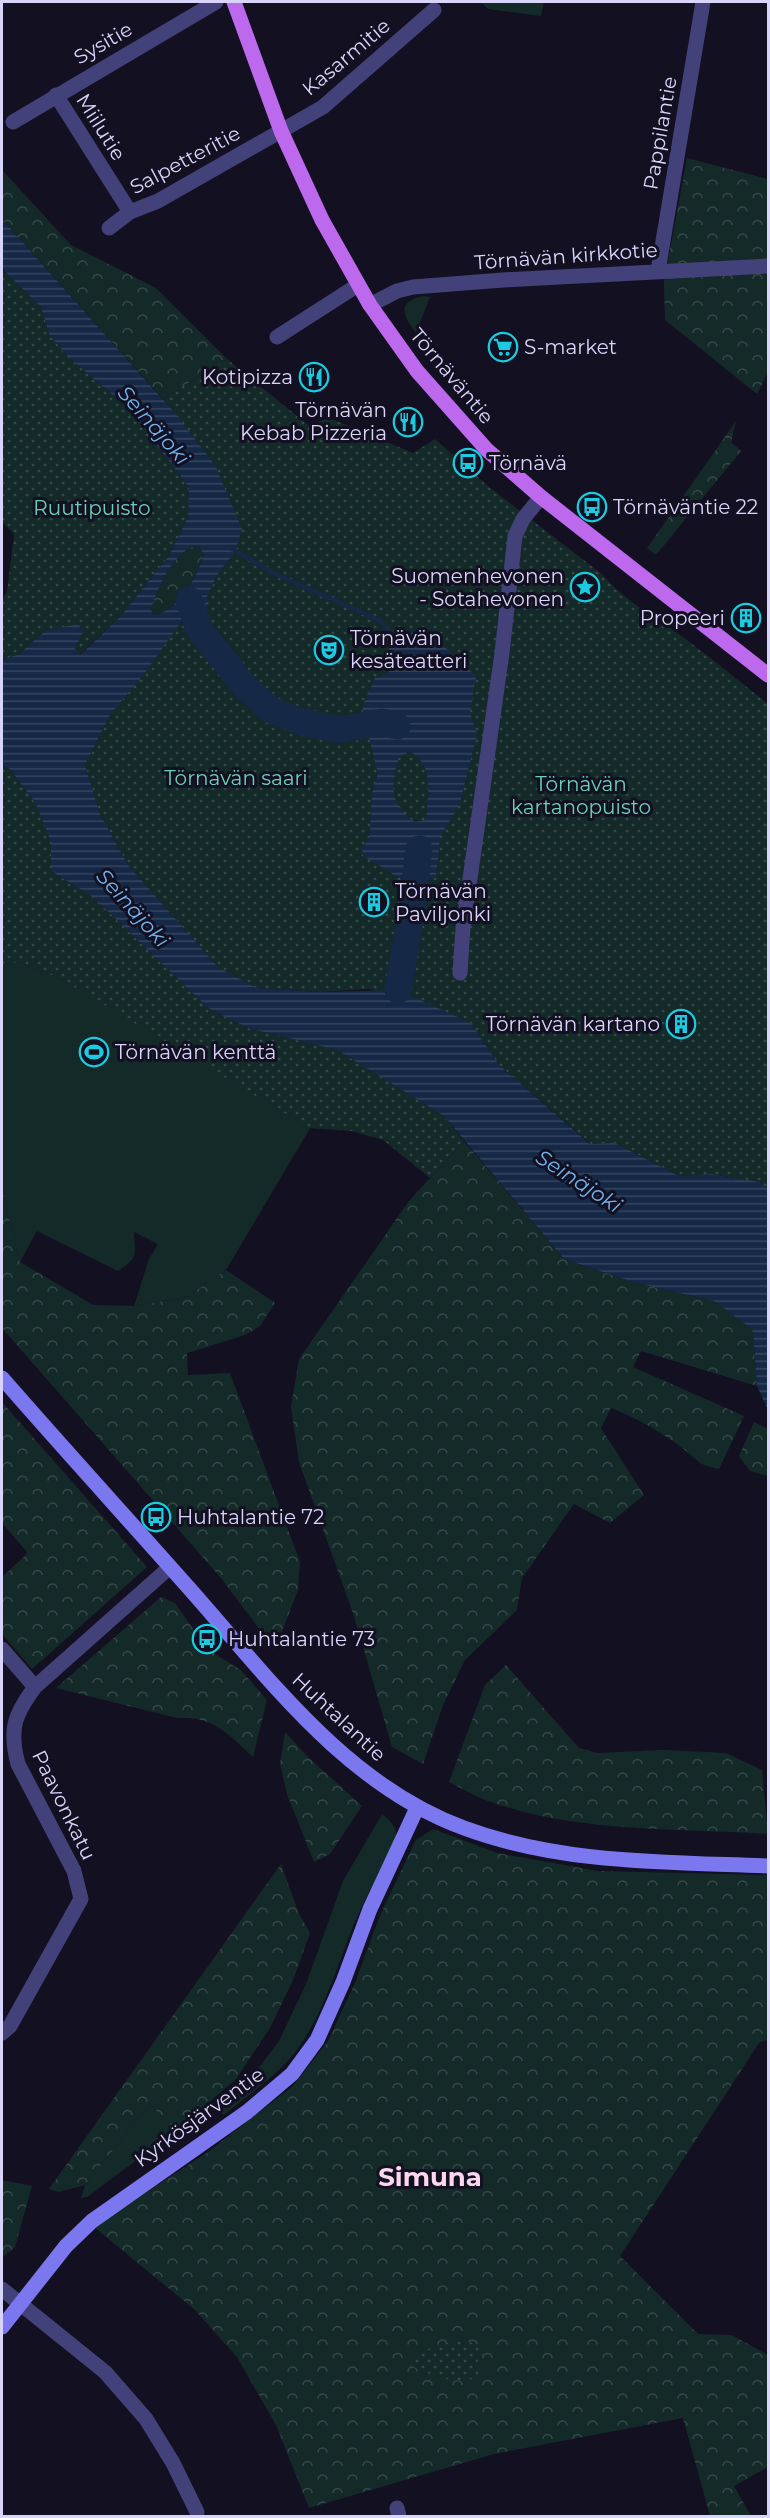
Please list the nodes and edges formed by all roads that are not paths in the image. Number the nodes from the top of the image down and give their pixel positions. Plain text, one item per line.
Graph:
1 (216, 2) edge
2 (234, 2) edge
3 (704, 2) edge
4 (434, 10) dead end
5 (56, 95) junction
6 (13, 122) dead end
7 (282, 131) junction
8 (130, 212) junction
9 (109, 228) dead end
10 (768, 266) edge
11 (658, 271) junction
12 (358, 285) junction
13 (370, 305) junction
14 (278, 338) dead end
15 (541, 497) junction
16 (768, 675) edge
17 (460, 973) dead end
18 (2, 1378) edge
19 (170, 1567) junction
20 (2, 1649) edge
21 (35, 1687) junction
22 (417, 1808) junction
23 (768, 1866) edge
24 (2, 2033) edge
25 (2, 2289) edge
26 (20, 2304) junction
27 (2, 2327) edge
28 (197, 2512) dead end

1 - 5 street, Sysitie
2 - 7 main road, Törnäväntie
3 - 11 street, Pappilantie
4 - 7 street, Kasarmitie
5 - 6 street, Sysitie
5 - 8 street, Miilutie
7 - 8 street, Salpetteritie
7 - 12 main road, Törnäväntie
8 - 9 street, Salpetteritie
10 - 11 street, Törnävän kirkkotie
11 - 13 street, Törnävän kirkkotie
12 - 13 main road, Törnäväntie
12 - 14 street
13 - 15 main road, Törnäväntie
15 - 16 main road, Törnäväntie
15 - 17 street
18 - 19 main road, Huhtalantie
19 - 21 street, Paavonkatu
19 - 22 main road, Huhtalantie
20 - 21 street
21 - 24 street, Paavonkatu
22 - 23 main road, Huhtalantie
22 - 26 main road, Kyrkösjärventie
25 - 26 street
26 - 27 main road, Kyrkösjärventie
26 - 28 street

